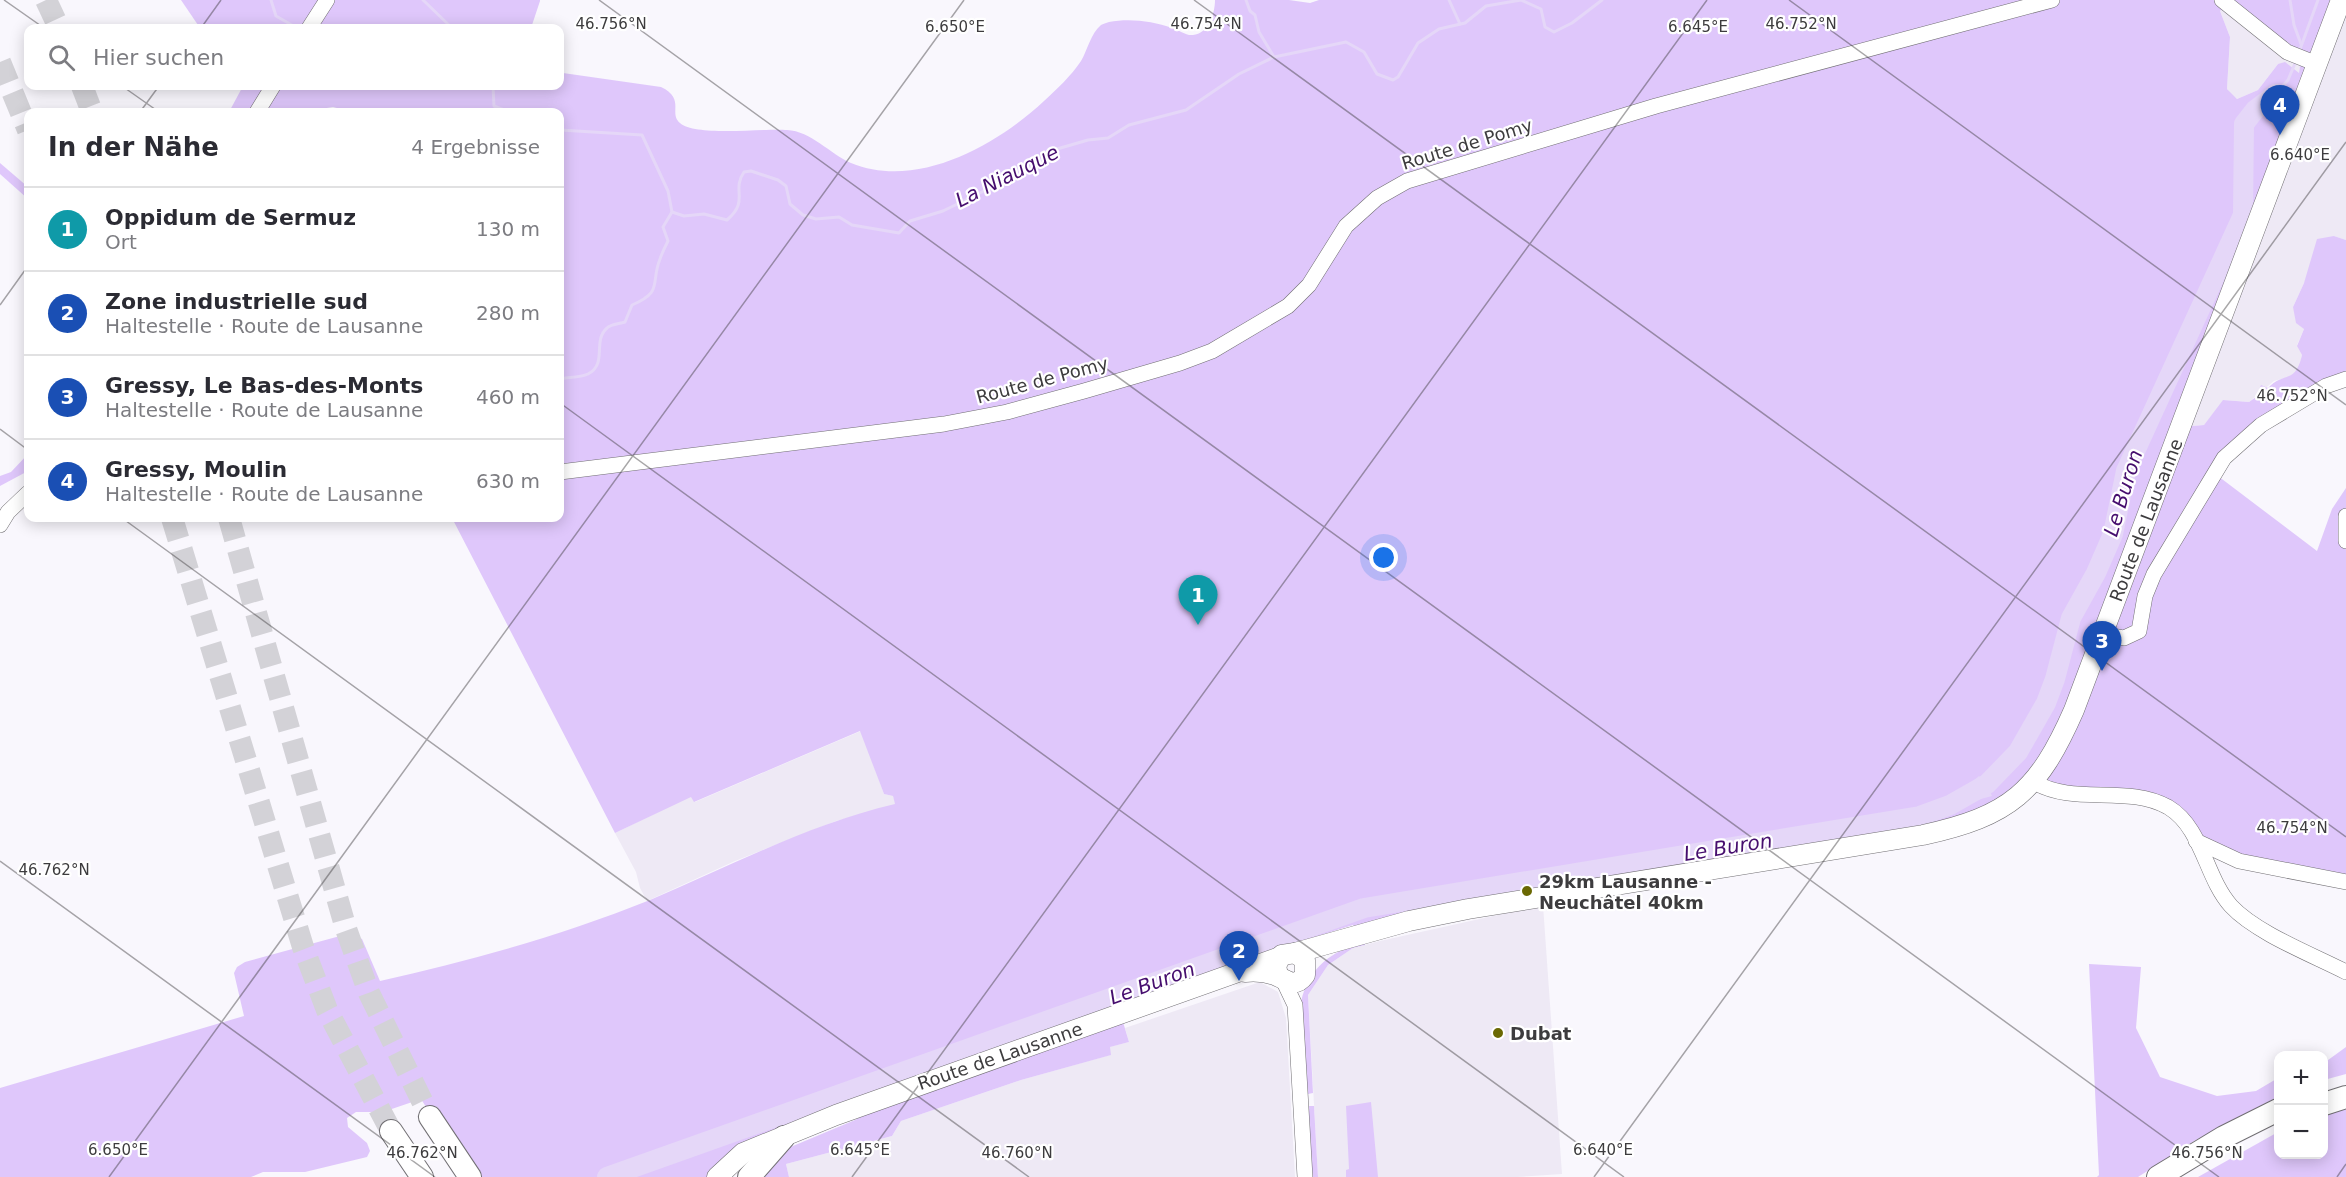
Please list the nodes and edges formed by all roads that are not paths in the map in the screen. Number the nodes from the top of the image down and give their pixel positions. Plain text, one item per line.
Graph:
1 (327, 0) edge
2 (2052, 0) edge
3 (2222, 0) edge
4 (2341, 0) edge
5 (312, 24) edge
6 (2311, 62) junction
7 (271, 90) edge
8 (259, 108) edge
9 (2346, 379) edge
10 (564, 472) edge
11 (24, 496) edge
12 (2346, 516) edge
13 (0, 525) edge
14 (2346, 541) edge
15 (2103, 634) junction
16 (2034, 782) junction
17 (2196, 841) junction
18 (2227, 857) junction
19 (2346, 882) edge
20 (2216, 884) junction
21 (1291, 970) junction
22 (2346, 972) edge
23 (2346, 1086) edge
24 (2328, 1091) edge
25 (2346, 1097) edge
26 (2328, 1103) edge
27 (2274, 1112) edge
28 (430, 1117) tunnel mouth
29 (2274, 1124) edge
30 (391, 1131) tunnel mouth
31 (775, 1141) junction
32 (422, 1177) edge
33 (470, 1177) edge
34 (717, 1177) edge
35 (735, 1177) edge
36 (749, 1177) edge
37 (1305, 1177) edge
38 (2158, 1177) edge
39 (2179, 1177) edge

1 - 5 street
2 - 10 street, Route de Pomy
3 - 6 street
4 - 6 main road, Route de Lausanne
6 - 15 main road, Route de Lausanne
7 - 8 street
9 - 15 street
11 - 13 street
12 - 14 street
15 - 16 main road, Route de Lausanne
16 - 17 street
16 - 21 main road, Route de Lausanne
17 - 18 street
17 - 20 street
18 - 19 street
18 - 20 street
20 - 22 street
21 - 31 main road, Route de Lausanne
21 - 37 street
23 - 24 highway
25 - 26 highway
27 - 38 highway
28 - 33 highway
29 - 39 highway
30 - 32 highway
31 - 34 main road, Route de Lausanne
31 - 35 main road, Route de Lausanne
31 - 36 highway

